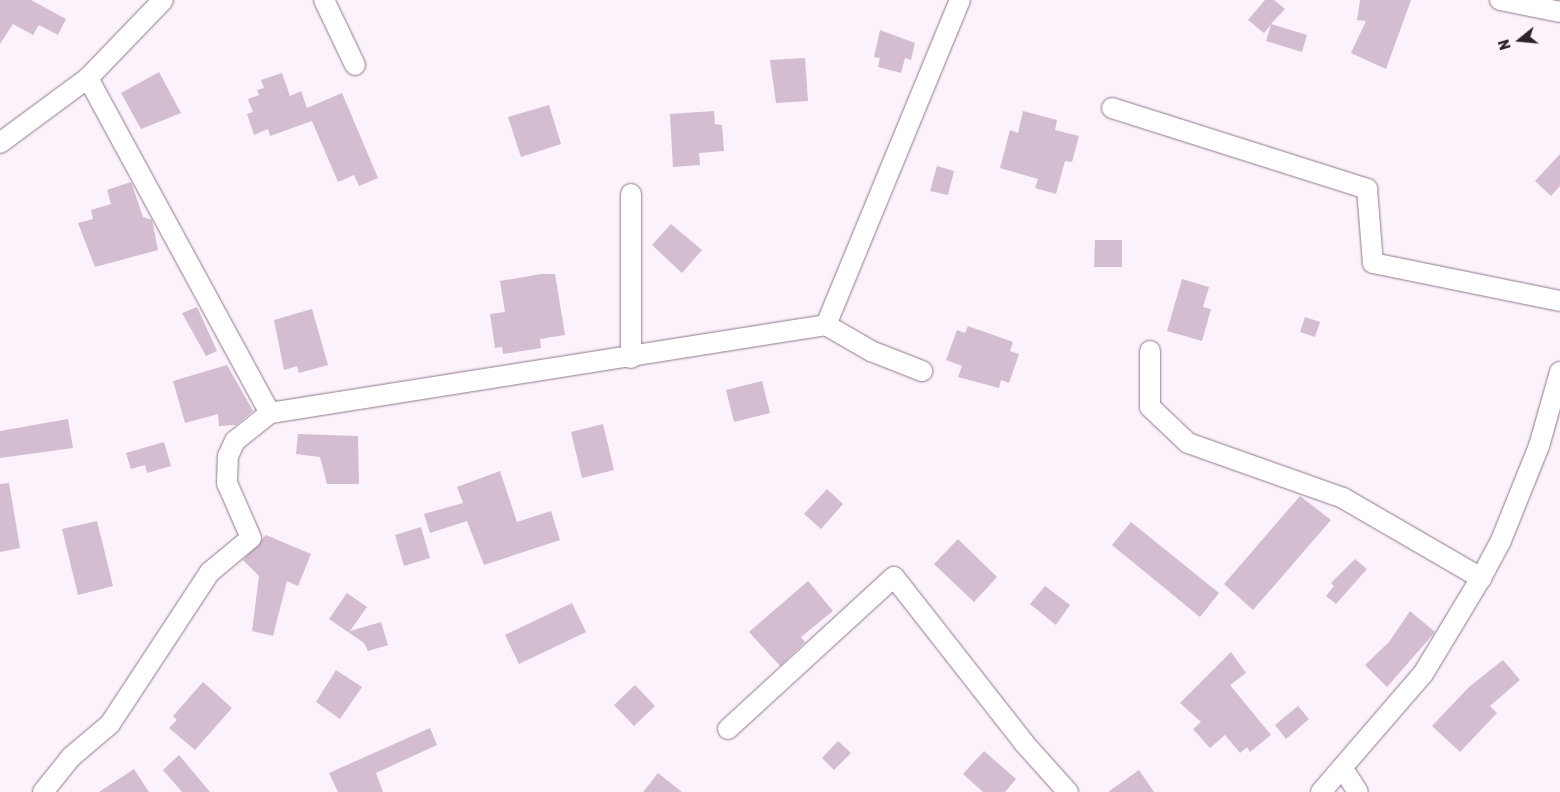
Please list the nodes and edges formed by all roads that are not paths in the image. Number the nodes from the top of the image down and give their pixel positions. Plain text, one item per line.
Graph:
1 (164, 0) edge
2 (324, 0) edge
3 (960, 0) edge
4 (1500, 0) edge
5 (1560, 12) edge
6 (355, 65) dead end
7 (88, 78) junction
8 (1112, 108) dead end
9 (0, 143) edge
10 (631, 194) dead end
11 (1560, 300) edge
12 (826, 325) junction
13 (1150, 351) dead end
14 (632, 358) junction
15 (922, 371) dead end
16 (1560, 372) edge
17 (270, 414) junction
18 (1481, 578) junction
19 (728, 729) dead end
20 (1343, 769) junction
21 (42, 792) edge
22 (1068, 792) edge
23 (1321, 792) edge
24 (1358, 792) edge

1 - 7 street
2 - 6 street
3 - 12 street
4 - 5 street
7 - 9 street
7 - 17 street
8 - 11 street
10 - 14 street
12 - 14 street
12 - 15 street
13 - 18 street
14 - 17 street
16 - 18 street
17 - 21 street
18 - 20 street
19 - 22 street
20 - 23 street
20 - 24 street

